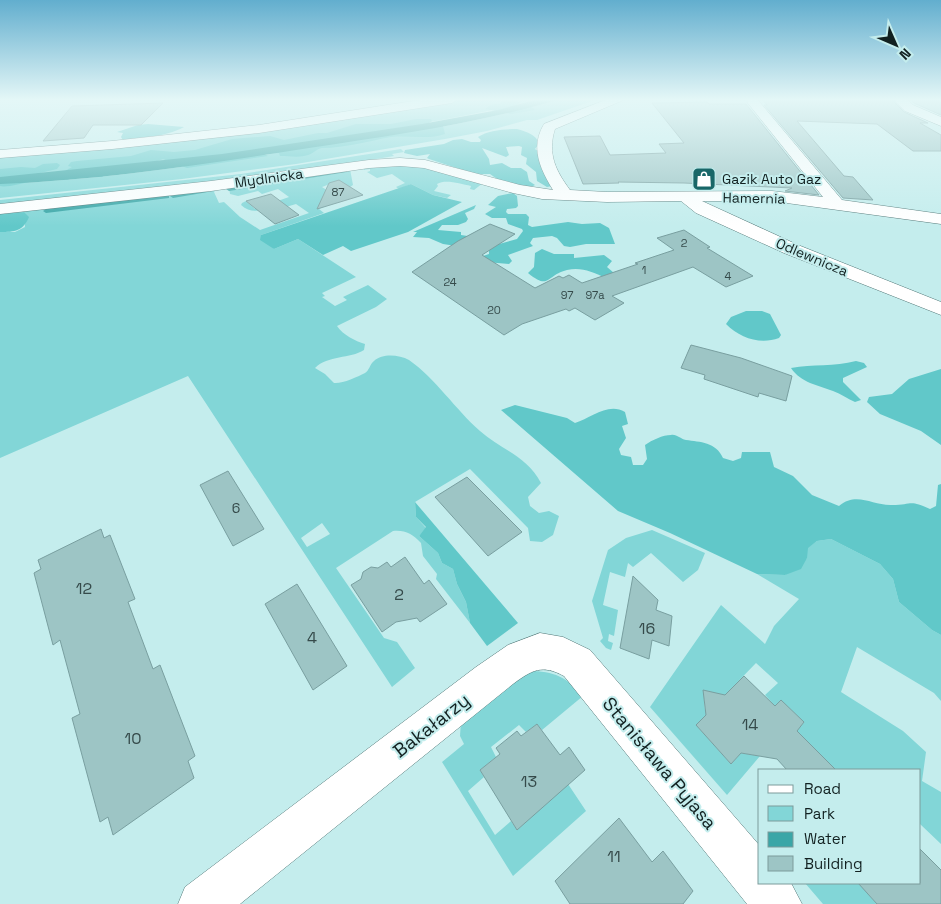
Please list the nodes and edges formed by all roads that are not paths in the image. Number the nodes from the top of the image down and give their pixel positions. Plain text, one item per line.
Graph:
1 (146, 141) edge
2 (544, 141) edge
3 (787, 141) edge
4 (0, 154) edge
5 (565, 195) junction
6 (686, 198) junction
7 (837, 204) junction
8 (0, 209) edge
9 (941, 219) edge
10 (941, 309) edge
11 (553, 651) joint
12 (758, 881) edge
13 (761, 884) edge
14 (202, 904) edge
15 (778, 904) edge

1 - 4 street
2 - 5 street
3 - 7 street
5 - 6 street, Hamernia
5 - 8 street, Mydlnicka
6 - 7 street, Hamernia
6 - 10 street, Odlewnicza
7 - 9 street, Hamernia
11 - 12 street, Stanisława Pyjasa
11 - 14 street, Bakałarzy
13 - 15 street, Stanisława Pyjasa

